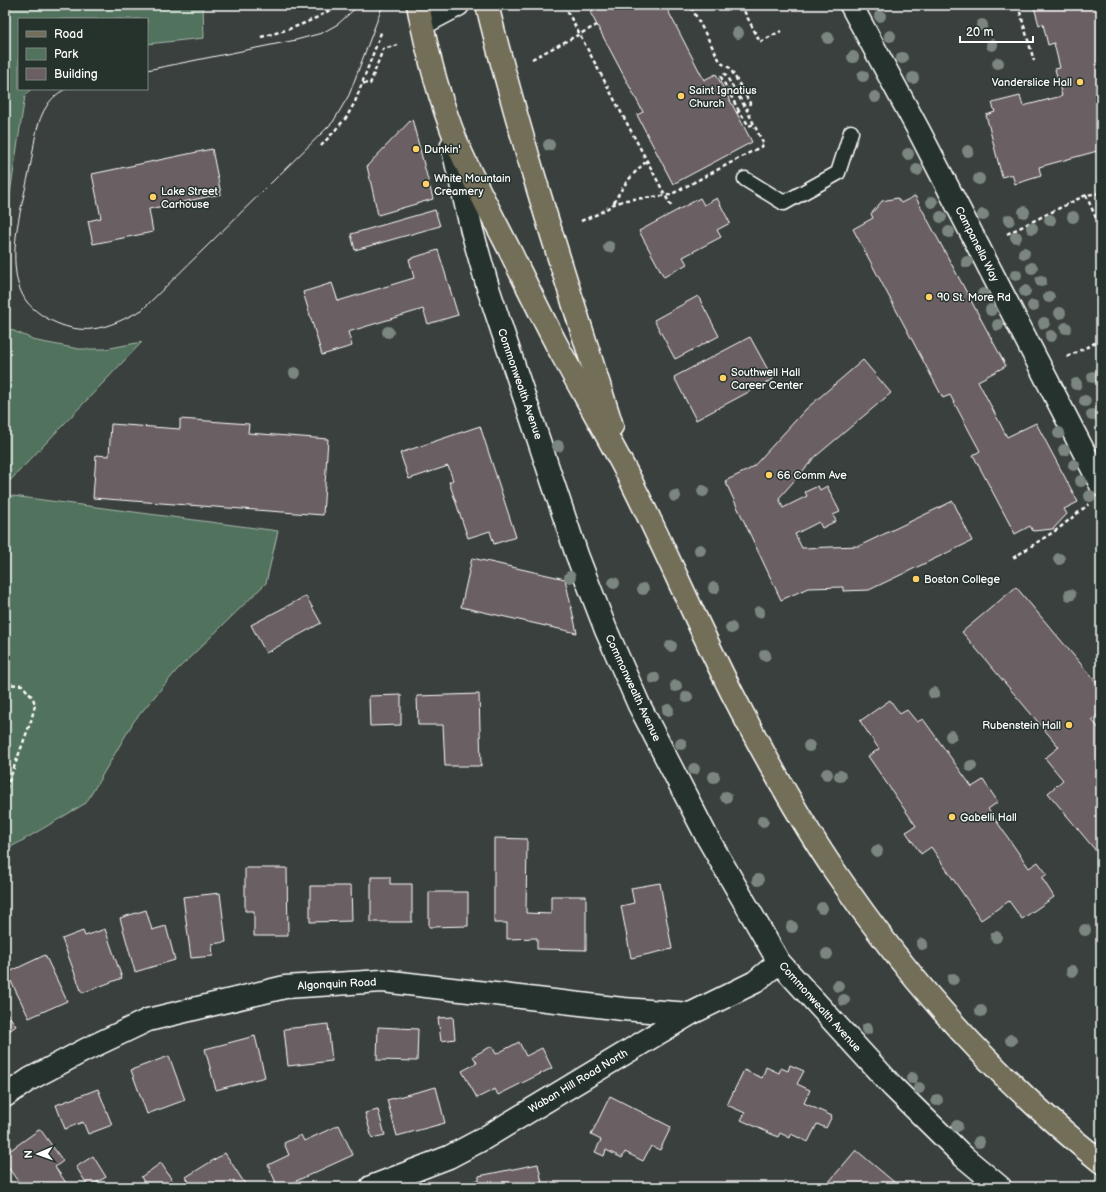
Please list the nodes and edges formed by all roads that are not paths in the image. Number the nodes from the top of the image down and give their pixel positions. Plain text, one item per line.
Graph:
1 (458, 5) edge
2 (487, 5) edge
3 (851, 5) edge
4 (420, 14) edge
5 (440, 93) junction
6 (851, 132) dead end
7 (745, 179) dead end
8 (629, 478) junction
9 (1096, 494) edge
10 (779, 962) junction
11 (690, 1014) junction
12 (5, 1096) edge
13 (1101, 1162) edge
14 (371, 1187) edge
15 (1000, 1187) edge

1 - 4 street
2 - 8 main road, Commonwealth Avenue
3 - 9 street, Campanella Way
4 - 5 main road, Commonwealth Avenue
5 - 8 main road, Commonwealth Avenue
5 - 10 street, Commonwealth Avenue
6 - 7 lane
8 - 13 main road, Commonwealth Avenue
10 - 11 street, Waban Hill Road North
10 - 15 street, Commonwealth Avenue
11 - 12 street, Algonquin Road
11 - 14 street, Waban Hill Road North

